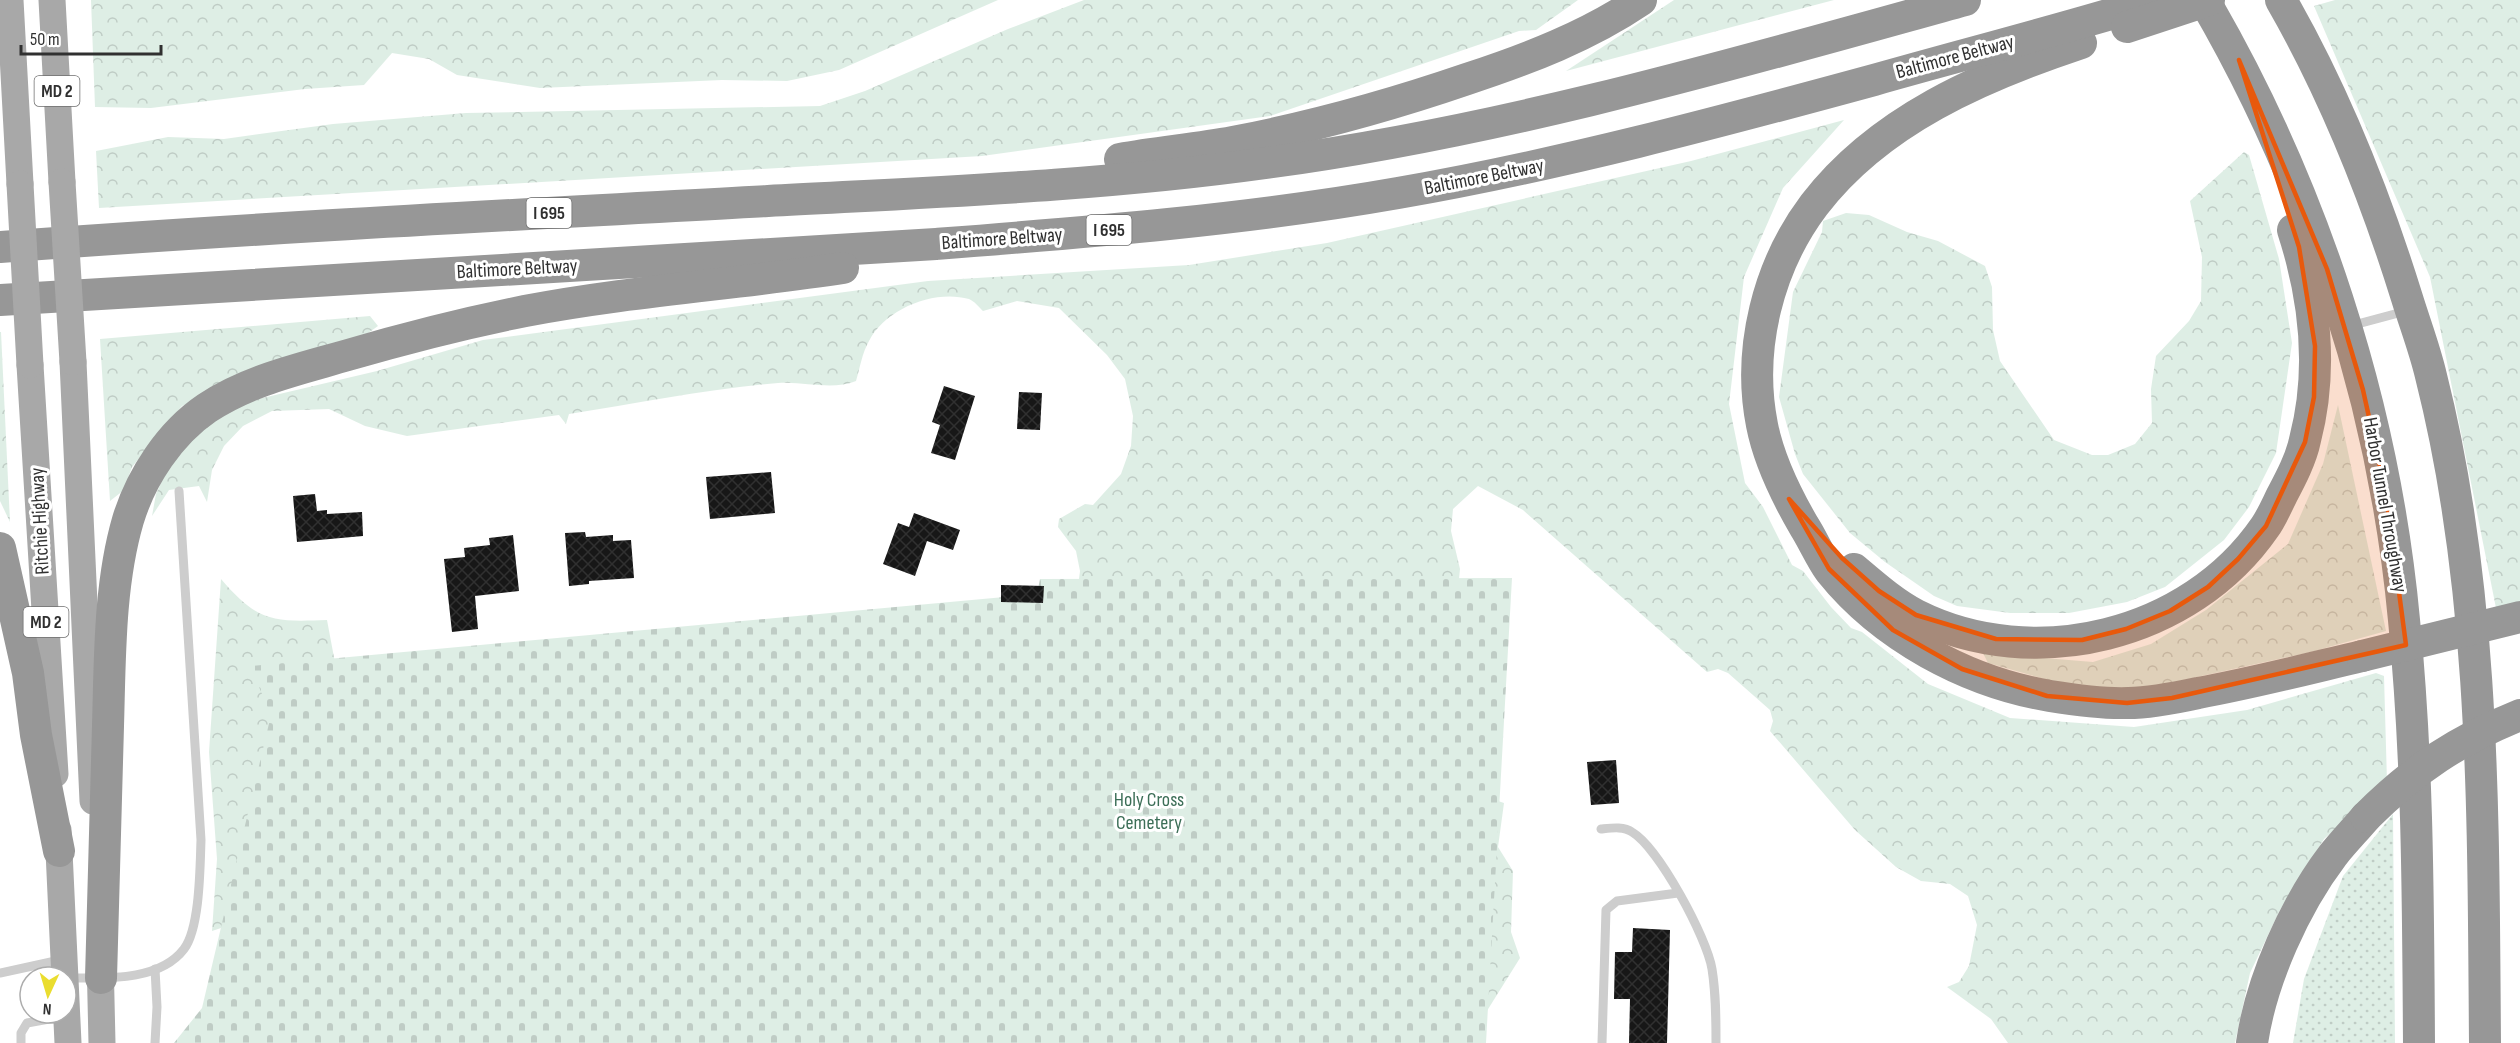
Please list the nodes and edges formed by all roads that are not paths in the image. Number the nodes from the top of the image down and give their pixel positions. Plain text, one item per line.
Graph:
1 (10, 0) edge
2 (52, 0) edge
3 (1641, 0) edge
4 (1965, 0) edge
5 (2158, 0) edge
6 (2206, 0) edge
7 (2281, 0) edge
8 (2122, 20) junction
9 (2239, 60) junction
10 (930, 192) junction
11 (0, 231) edge
12 (1082, 233) junction
13 (168, 235) junction
14 (0, 247) edge
15 (0, 300) edge
16 (2411, 309) junction
17 (2345, 327) junction
18 (179, 491) dead end
19 (1789, 499) junction
20 (0, 548) edge
21 (2520, 617) edge
22 (2520, 715) edge
23 (1601, 829) dead end
24 (59, 851) junction
25 (1678, 893) junction
26 (66, 965) edge
27 (155, 969) junction
28 (78, 971) edge
29 (18, 972) edge
30 (0, 973) edge
31 (101, 978) junction
32 (68, 1032) edge
33 (21, 1043) edge
34 (102, 1043) edge
35 (155, 1043) edge
36 (1602, 1043) edge
37 (1716, 1043) edge
38 (2252, 1043) edge
39 (2419, 1043) edge
40 (2485, 1043) edge

1 - 24 main road, Ritchie Highway / MD 2, bridge
2 - 31 main road, Ritchie Highway / MD 2, bridge
3 - 10 highway
4 - 10 highway, I 695
5 - 8 highway, Baltimore Beltway / I 695
6 - 8 highway, bridge
6 - 9 highway, Harbor Tunnel Throughway
7 - 16 highway
8 - 12 highway, Baltimore Beltway / I 695
8 - 19 highway
9 - 17 highway, Harbor Tunnel Throughway
9 - 19 highway
10 - 13 highway, I 695
11 - 13 highway
12 - 15 highway, Baltimore Beltway / I 695
12 - 31 highway
13 - 14 highway, I 695
16 - 17 lane
16 - 40 highway
17 - 39 highway, Harbor Tunnel Throughway
18 - 27 lane
19 - 21 highway, bridge
20 - 24 highway
22 - 38 highway, bridge
23 - 25 lane
24 - 26 main road, Ritchie Highway / MD 2
25 - 36 lane
25 - 37 lane
27 - 31 lane
27 - 35 lane
28 - 31 lane
29 - 30 lane
31 - 34 main road, Ritchie Highway / MD 2
32 - 33 lane

